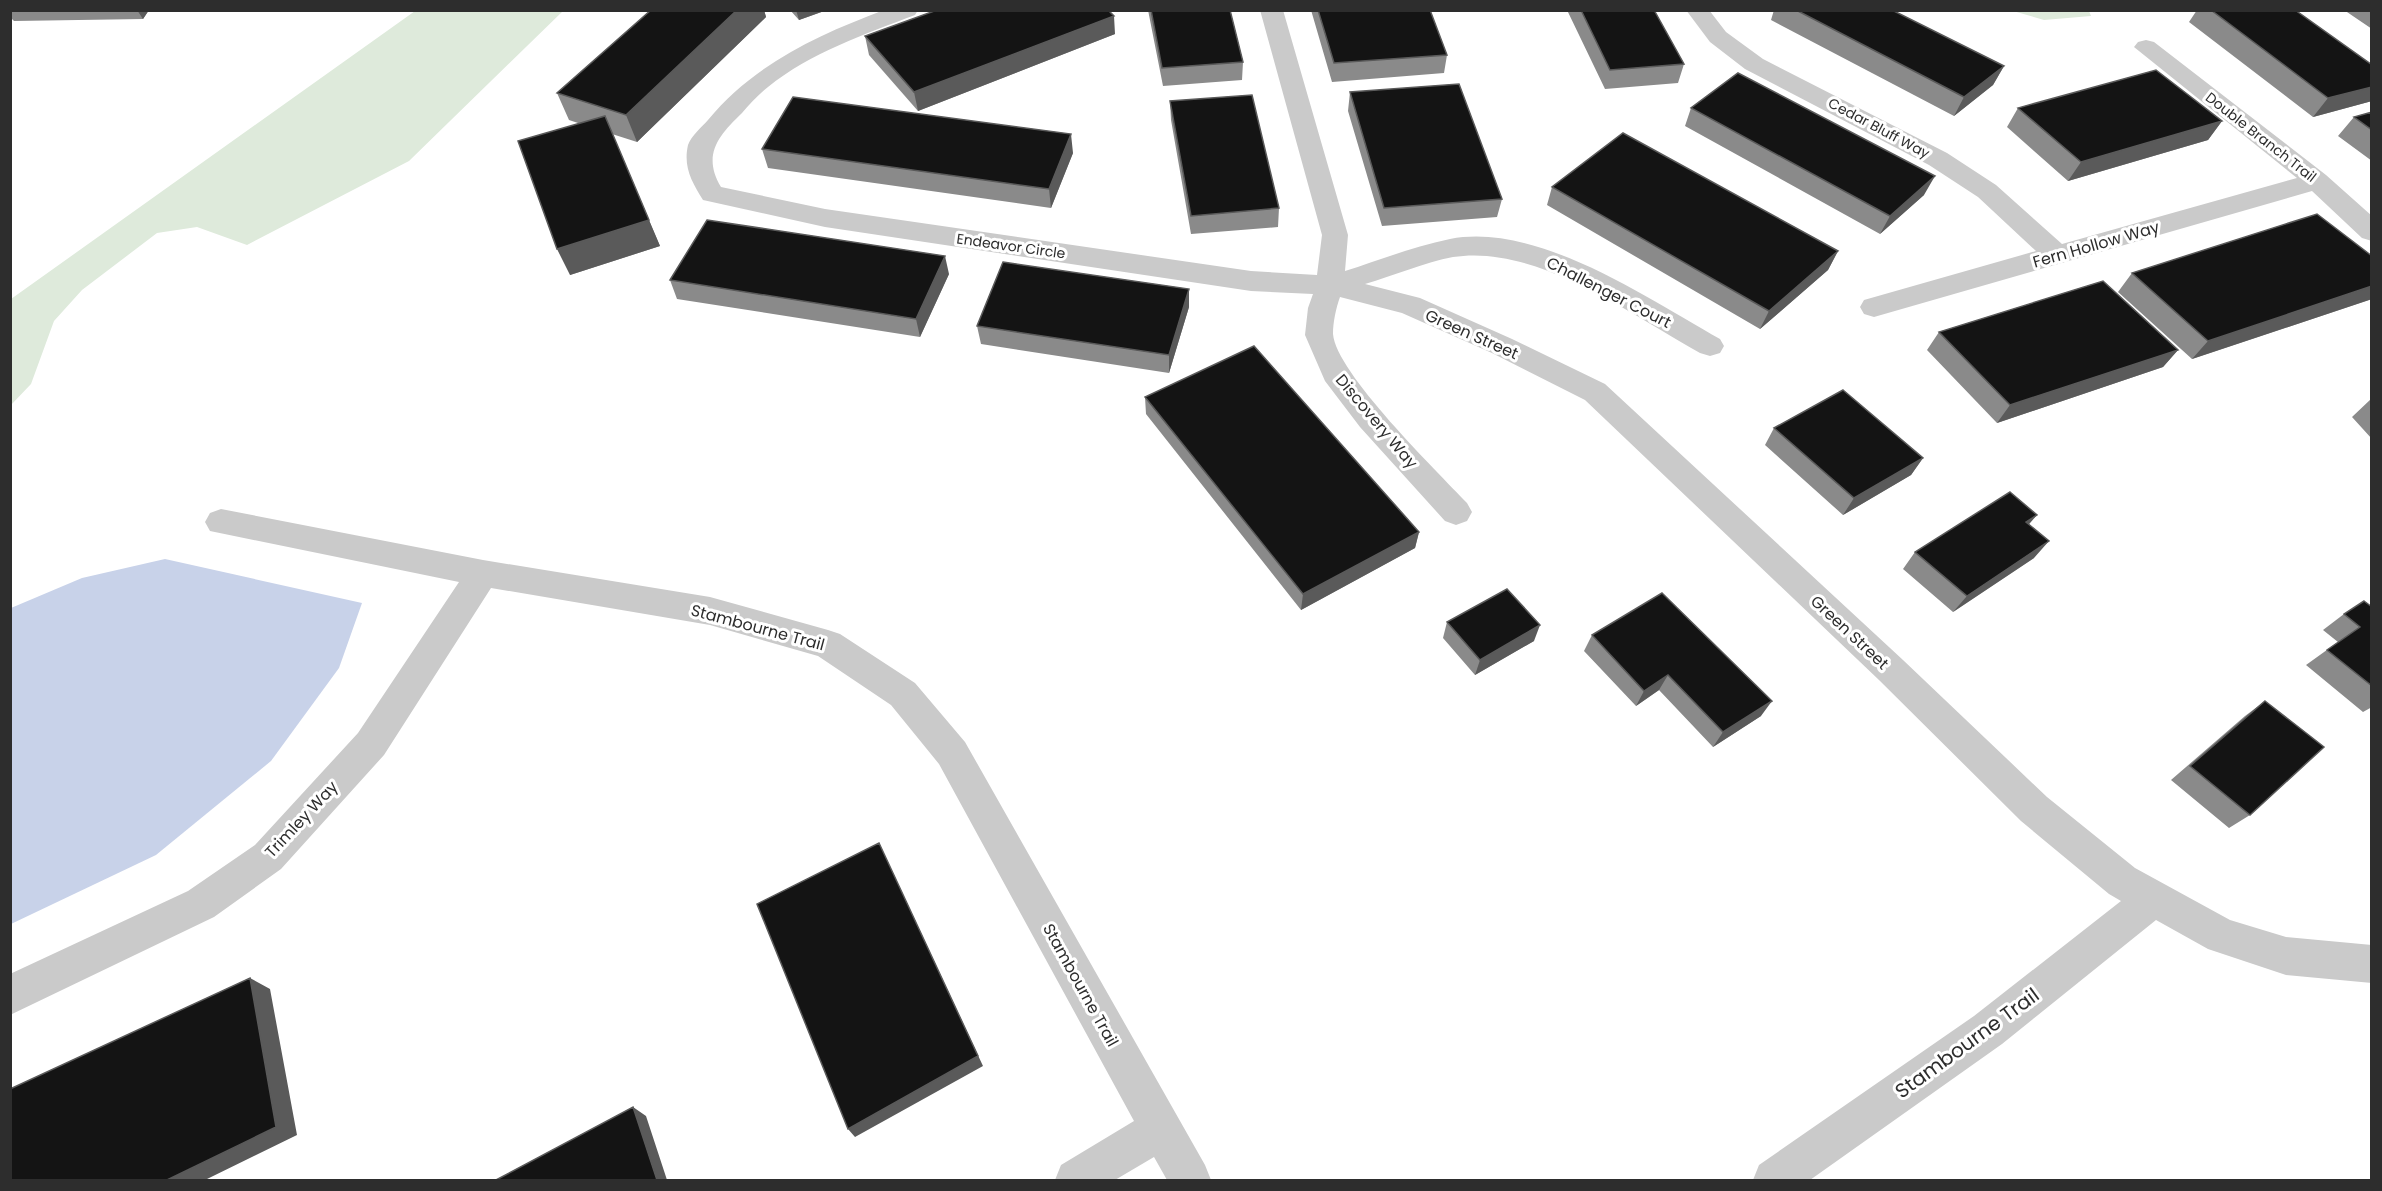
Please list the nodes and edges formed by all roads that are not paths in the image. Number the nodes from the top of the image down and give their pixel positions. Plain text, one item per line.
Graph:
1 (907, 10) edge
2 (1271, 10) edge
3 (1697, 10) edge
4 (2146, 47) dead end
5 (2317, 181) junction
6 (2372, 232) edge
7 (2056, 255) junction
8 (1330, 285) junction
9 (1874, 307) dead end
10 (1710, 346) dead end
11 (1456, 512) dead end
12 (221, 522) dead end
13 (483, 573) junction
14 (2154, 898) junction
15 (2372, 964) edge
16 (10, 995) edge
17 (1161, 1129) junction
18 (1076, 1180) edge
19 (1190, 1180) edge
20 (1774, 1180) edge

1 - 8 street, Endeavor Circle
2 - 8 street
3 - 7 street, Cedar Bluff Way
4 - 5 street, Double Branch Trail
5 - 6 street, Double Branch Trail
5 - 7 street, Fern Hollow Way
7 - 9 street, Fern Hollow Way
8 - 10 street, Challenger Court
8 - 11 street, Discovery Way
8 - 14 street, Green Street
12 - 13 street, Stambourne Trail
13 - 16 street, Trimley Way
13 - 17 street, Stambourne Trail
14 - 15 street, Green Street
14 - 20 street, Stambourne Trail
17 - 18 street
17 - 19 street, Stambourne Trail

